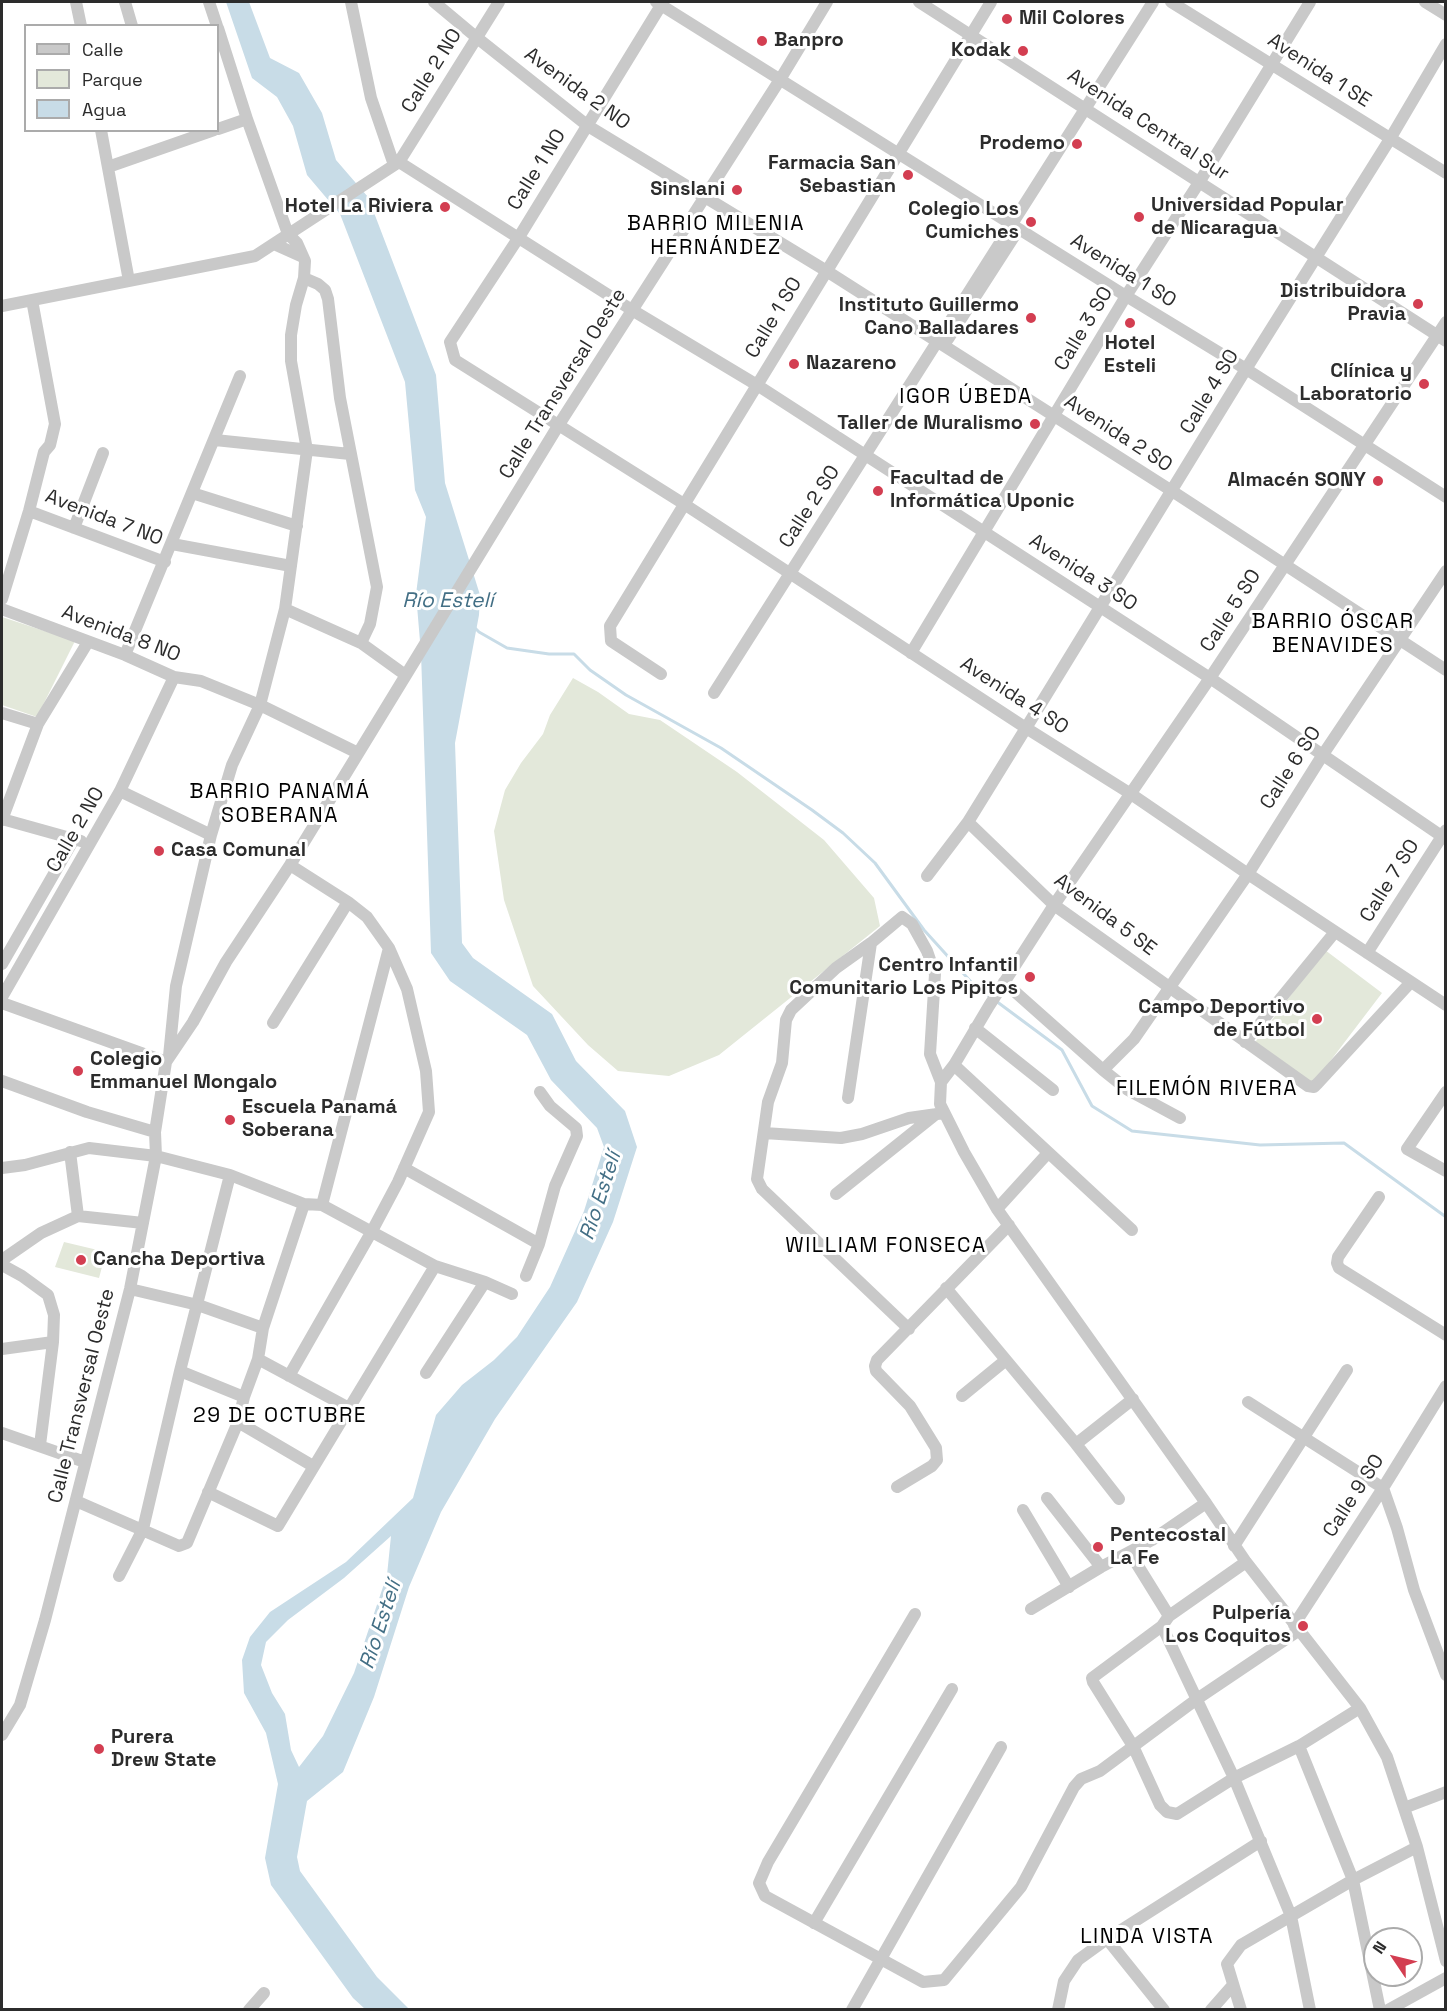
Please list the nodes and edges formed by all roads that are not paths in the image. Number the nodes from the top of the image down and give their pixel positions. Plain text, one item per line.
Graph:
1 (76, 2) edge
2 (209, 2) edge
3 (351, 2) edge
4 (434, 2) edge
5 (499, 2) edge
6 (660, 2) edge
7 (827, 2) edge
8 (919, 2) edge
9 (990, 2) edge
10 (1153, 2) edge
11 (1171, 2) edge
12 (1310, 2) edge
13 (1425, 2) edge
14 (129, 3) edge
15 (1446, 15) edge
16 (81, 24) edge
17 (132, 24) edge
18 (216, 24) edge
19 (219, 33) edge
20 (971, 34) junction
21 (476, 37) junction
22 (1446, 44) edge
23 (1271, 63) junction
24 (781, 78) junction
25 (1086, 108) junction
26 (247, 119) junction
27 (588, 126) junction
28 (219, 129) edge
29 (101, 132) edge
30 (210, 132) edge
31 (1390, 139) junction
32 (899, 153) junction
33 (397, 164) junction
34 (108, 167) junction
35 (1446, 173) edge
36 (1200, 181) junction
37 (705, 196) junction
38 (1013, 224) junction
39 (288, 234) junction
40 (519, 237) junction
41 (274, 244) junction
42 (303, 256) junction
43 (1317, 258) junction
44 (825, 270) junction
45 (304, 278) junction
46 (129, 281) junction
47 (1126, 296) junction
48 (33, 300) junction
49 (2, 306) edge
50 (632, 310) junction
51 (1446, 322) edge
52 (1441, 338) edge
53 (938, 343) junction
54 (455, 360) joint
55 (1246, 369) junction
56 (240, 376) dead end
57 (757, 385) junction
58 (1054, 416) junction
59 (558, 426) junction
60 (215, 440) junction
61 (1364, 444) junction
62 (307, 450) junction
63 (103, 453) dead end
64 (350, 454) junction
65 (865, 457) junction
66 (1172, 492) junction
67 (192, 493) junction
68 (1446, 496) edge
69 (684, 504) junction
70 (29, 511) junction
71 (297, 526) junction
72 (74, 528) junction
73 (984, 532) junction
74 (172, 544) junction
75 (165, 562) junction
76 (1284, 564) junction
77 (291, 566) junction
78 (1446, 571) edge
79 (791, 573) junction
80 (2, 599) edge
81 (1100, 608) junction
82 (2, 609) edge
83 (285, 609) junction
84 (1399, 640) junction
85 (87, 642) junction
86 (362, 643) junction
87 (911, 653) junction
88 (125, 655) junction
89 (1446, 670) edge
90 (406, 673) junction
91 (662, 674) dead end
92 (174, 677) junction
93 (1210, 678) junction
94 (714, 693) dead end
95 (260, 705) junction
96 (2, 713) edge
97 (38, 724) junction
98 (1026, 728) junction
99 (358, 753) junction
100 (1322, 756) junction
101 (120, 791) junction
102 (1131, 794) junction
103 (2, 819) edge
104 (968, 822) junction
105 (211, 835) junction
106 (1444, 835) edge
107 (74, 839) junction
108 (91, 843) junction
109 (290, 865) junction
110 (1248, 874) junction
111 (927, 876) dead end
112 (348, 902) junction
113 (1054, 905) junction
114 (1335, 932) junction
115 (871, 943) junction
116 (389, 948) junction
117 (1367, 953) junction
118 (2, 964) edge
119 (1411, 982) junction
120 (1170, 987) junction
121 (1001, 988) junction
122 (2, 997) edge
123 (2, 1003) edge
124 (1446, 1005) edge
125 (273, 1023) dead end
126 (975, 1028) junction
127 (1245, 1042) junction
128 (167, 1060) junction
129 (954, 1065) junction
130 (1103, 1070) junction
131 (2, 1081) edge
132 (941, 1082) junction
133 (1053, 1090) dead end
134 (540, 1092) dead end
135 (1446, 1092) edge
136 (848, 1098) dead end
137 (940, 1113) junction
138 (1180, 1118) dead end
139 (155, 1132) junction
140 (764, 1133) junction
141 (70, 1152) junction
142 (1048, 1153) junction
143 (156, 1156) junction
144 (2, 1168) edge
145 (404, 1168) junction
146 (1446, 1171) edge
147 (230, 1174) junction
148 (836, 1194) dead end
149 (1379, 1197) dead end
150 (304, 1204) junction
151 (322, 1205) junction
152 (997, 1209) junction
153 (78, 1216) junction
154 (143, 1223) junction
155 (1009, 1225) junction
156 (1132, 1230) dead end
157 (372, 1231) junction
158 (539, 1244) junction
159 (2, 1260) edge
160 (2, 1265) edge
161 (435, 1266) junction
162 (526, 1276) dead end
163 (484, 1282) junction
164 (946, 1288) junction
165 (130, 1289) junction
166 (512, 1294) dead end
167 (198, 1305) junction
168 (263, 1328) junction
169 (909, 1329) junction
170 (1446, 1335) edge
171 (53, 1342) junction
172 (2, 1349) edge
173 (258, 1359) junction
174 (1006, 1360) junction
175 (1347, 1370) dead end
176 (180, 1371) junction
177 (426, 1373) dead end
178 (288, 1376) junction
179 (1446, 1386) edge
180 (962, 1396) dead end
181 (244, 1397) junction
182 (1133, 1399) junction
183 (1248, 1402) dead end
184 (349, 1408) junction
185 (238, 1422) junction
186 (2, 1433) edge
187 (1304, 1437) junction
188 (1076, 1444) junction
189 (40, 1445) junction
190 (85, 1462) junction
191 (312, 1466) junction
192 (897, 1486) dead end
193 (1383, 1488) junction
194 (208, 1492) junction
195 (1047, 1498) dead end
196 (1119, 1500) dead end
197 (76, 1501) junction
198 (1206, 1503) junction
199 (1023, 1510) dead end
200 (143, 1529) junction
201 (1234, 1546) junction
202 (1130, 1553) junction
203 (1245, 1562) junction
204 (1101, 1566) junction
205 (119, 1576) dead end
206 (1069, 1587) junction
207 (1031, 1609) dead end
208 (915, 1614) dead end
209 (1166, 1621) junction
210 (1296, 1628) junction
211 (1446, 1675) edge
212 (952, 1689) dead end
213 (1197, 1699) junction
214 (1360, 1708) junction
215 (2, 1735) edge
216 (1133, 1746) junction
217 (1299, 1746) junction
218 (1001, 1747) dead end
219 (1234, 1778) junction
220 (1446, 1792) edge
221 (1404, 1808) junction
222 (1261, 1842) junction
223 (1417, 1847) junction
224 (1353, 1880) junction
225 (1291, 1916) junction
226 (814, 1923) junction
227 (1107, 1939) junction
228 (881, 1959) junction
229 (1446, 1961) edge
230 (1446, 1978) edge
231 (1233, 1985) junction
232 (264, 1994) dead end
233 (249, 2010) edge
234 (852, 2010) edge
235 (1058, 2010) edge
236 (1164, 2010) edge
237 (1211, 2010) edge
238 (1241, 2010) edge
239 (1310, 2010) edge
240 (1380, 2010) edge
241 (1388, 2010) edge

1 - 16 street
2 - 18 street
3 - 33 street
4 - 21 street, Avenida 2 NO
5 - 21 street, Calle 2 NO
6 - 24 street, Avenida 1 SO
6 - 27 street, Calle 1 NO
7 - 24 street, Calle Transversal Oeste
8 - 20 street, Avenida Central Sur
9 - 20 street, Calle 1 SO
10 - 25 street, Calle 2 SO
11 - 23 street, Avenida 1 SE
12 - 23 street, Calle 3 SO
13 - 15 street
14 - 17 street
19 - 26 street
20 - 25 street, Avenida Central Sur
20 - 32 street, Calle 1 SO
21 - 27 street, Avenida 2 NO
21 - 33 street, Calle 2 NO
22 - 31 street, Calle 4 SO
23 - 31 street, Avenida 1 SE
23 - 36 street, Calle 3 SO
24 - 32 street, Avenida 1 SO
24 - 37 street, Calle Transversal Oeste
25 - 36 street, Avenida Central Sur
25 - 38 street, Calle 2 SO
26 - 28 street
26 - 39 street
27 - 37 street, Avenida 2 NO
27 - 40 street, Calle 1 NO
29 - 34 street
30 - 34 street
31 - 35 street, Avenida 1 SE
31 - 43 street, Calle 4 SO
32 - 38 street, Avenida 1 SO
32 - 44 street, Calle 1 SO
33 - 39 street
33 - 40 street, Avenida 3 SO
34 - 46 street
36 - 43 street, Avenida Central Sur
36 - 47 street, Calle 3 SO
37 - 44 street, Avenida 2 SO
37 - 50 street, Calle Transversal Oeste
38 - 47 street, Avenida 1 SO
38 - 53 street, Calle 2 SO
39 - 41 street
39 - 42 street
40 - 50 street, Avenida 3 SO
40 - 54 street, Calle 1 NO
41 - 42 street
41 - 46 street
42 - 45 street
43 - 52 street, Avenida Central Sur
43 - 55 street, Calle 4 SO
44 - 53 street, Avenida 2 SO
44 - 57 street, Calle 1 SO
45 - 62 street
45 - 64 street
46 - 48 street
47 - 55 street, Avenida 1 SO
47 - 58 street, Calle 3 SO
48 - 49 street
48 - 70 street
50 - 57 street, Avenida 3 SO
50 - 59 street, Calle Transversal Oeste
51 - 52 street, Calle 5 SO
52 - 61 street, Calle 5 SO
53 - 58 street, Avenida 2 SO
53 - 65 street, Calle 2 SO
54 - 59 street, Avenida 4 SO
55 - 61 street, Avenida 1 SO
55 - 66 street, Calle 4 SO
56 - 60 street
57 - 65 street, Avenida 3 SO
57 - 69 street, Calle 1 SO
58 - 66 street, Avenida 2 SO
58 - 73 street, Calle 3 SO
59 - 69 street, Avenida 4 SO
59 - 90 street, Calle Transversal Oeste
60 - 62 street
60 - 67 street
61 - 68 street, Avenida 1 SO
61 - 76 street, Calle 5 SO
62 - 64 street
62 - 71 street
63 - 72 street
64 - 86 street
65 - 73 street, Avenida 3 SO
65 - 79 street, Calle 2 SO
66 - 76 street, Avenida 2 SO
66 - 81 street, Calle 4 SO
67 - 71 street
67 - 74 street
69 - 79 street, Avenida 4 SO
69 - 91 street, Calle 1 SO
70 - 72 street, Avenida 7 NO
70 - 80 street
71 - 77 street
72 - 75 street, Avenida 7 NO
73 - 81 street, Avenida 3 SO
73 - 87 street, Calle 3 SO
74 - 75 street
74 - 77 street
75 - 88 street
76 - 84 street, Avenida 2 SO
76 - 93 street, Calle 5 SO
77 - 83 street
78 - 84 street, Calle 6 SO
79 - 87 street, Avenida 4 SO
79 - 94 street, Calle 2 SO
81 - 93 street, Avenida 3 SO
81 - 98 street, Calle 4 SO
82 - 85 street, Avenida 8 NO
83 - 86 street
83 - 95 street
84 - 89 street, Avenida 2 SO
84 - 100 street, Calle 6 SO
85 - 88 street, Avenida 8 NO
85 - 97 street
86 - 90 street
87 - 98 street, Avenida 4 SO
88 - 92 street, Avenida 8 NO
90 - 99 street, Calle Transversal Oeste
92 - 95 street, Avenida 8 NO
92 - 101 street, Calle 2 NO
93 - 100 street, Avenida 3 SO
93 - 102 street, Calle 5 SO
95 - 99 street, Avenida 8 NO
95 - 105 street
96 - 97 street
97 - 103 street
98 - 102 street, Avenida 4 SO
98 - 104 street, Calle 4 SO
99 - 109 street, Calle Transversal Oeste
100 - 106 street, Avenida 3 SO
100 - 110 street, Calle 6 SO
101 - 105 street
101 - 108 street, Calle 2 NO
102 - 110 street, Avenida 4 SO
102 - 113 street, Calle 5 SO
103 - 107 street
104 - 111 street, Calle 4 SO
104 - 113 street, Avenida 5 SE
105 - 128 street
106 - 117 street, Calle 7 SO
107 - 108 street
107 - 118 street
108 - 122 street, Calle 2 NO
109 - 112 street
109 - 128 street, Calle Transversal Oeste
110 - 114 street, Avenida 4 SO
110 - 120 street, Calle 6 SO
112 - 116 street
112 - 125 street
113 - 120 street, Avenida 5 SE
113 - 121 street, Calle 5 SO
114 - 117 street, Avenida 4 SO
114 - 127 street
115 - 132 street
115 - 136 street
115 - 140 street
116 - 145 street
116 - 151 street
117 - 119 street, Avenida 4 SO
119 - 124 street, Avenida 4 SO
119 - 127 street, Avenida 5 SE
120 - 127 street, Avenida 5 SE
120 - 130 street, Calle 6 SO
121 - 126 street, Calle 5 SO
121 - 130 street
123 - 128 street
126 - 129 street, Calle 5 SO
126 - 133 street
128 - 139 street, Calle Transversal Oeste
129 - 132 street, Calle 5 SO
129 - 142 street
130 - 138 street
131 - 139 street
132 - 137 street
134 - 158 street
135 - 146 street
137 - 140 street
137 - 148 street
137 - 152 street
139 - 143 street, Calle Transversal Oeste
140 - 169 street
141 - 143 street
141 - 144 street
141 - 153 street
142 - 152 street
142 - 156 street
143 - 147 street
143 - 154 street, Calle Transversal Oeste
145 - 157 street
145 - 158 street
147 - 150 street
147 - 167 street
149 - 170 street
150 - 151 street
150 - 168 street
151 - 157 street
152 - 155 street
153 - 154 street
153 - 159 street
154 - 165 street, Calle Transversal Oeste
155 - 164 street
155 - 182 street
157 - 161 street
157 - 178 street
158 - 162 street
160 - 171 street
161 - 163 street
161 - 184 street
163 - 166 street
163 - 177 street
164 - 169 street
164 - 174 street
165 - 167 street
165 - 190 street, Calle Transversal Oeste
167 - 168 street
167 - 176 street
168 - 173 street
169 - 192 street
171 - 172 street
171 - 189 street
173 - 178 street
173 - 181 street
174 - 180 street
174 - 188 street
175 - 187 street
176 - 181 street
176 - 200 street
178 - 184 street
179 - 193 street, Calle 9 SO
181 - 185 street
182 - 188 street
182 - 198 street
183 - 187 street
184 - 191 street
185 - 191 street
185 - 194 street
186 - 189 street
187 - 193 street
187 - 201 street
188 - 196 street
189 - 190 street
190 - 197 street, Calle Transversal Oeste
191 - 194 street
193 - 210 street, Calle 9 SO
193 - 211 street
194 - 200 street
195 - 204 street
197 - 200 street
197 - 215 street, Calle Transversal Oeste
198 - 201 street
198 - 202 street
199 - 206 street
200 - 205 street
201 - 203 street
202 - 204 street
202 - 209 street
203 - 209 street
203 - 210 street
204 - 206 street
206 - 207 street
208 - 226 street
209 - 213 street
209 - 216 street
210 - 213 street
210 - 214 street
212 - 226 street
213 - 216 street
213 - 219 street
214 - 217 street
214 - 221 street
216 - 219 street
216 - 228 street
217 - 219 street
217 - 224 street
218 - 228 street
219 - 222 street
220 - 221 street
221 - 223 street
222 - 225 street
222 - 227 street
223 - 224 street
223 - 229 street
224 - 225 street
224 - 240 street
225 - 231 street
225 - 239 street
226 - 228 street
227 - 235 street
227 - 236 street
228 - 234 street
230 - 241 street
231 - 237 street
231 - 238 street
232 - 233 street

